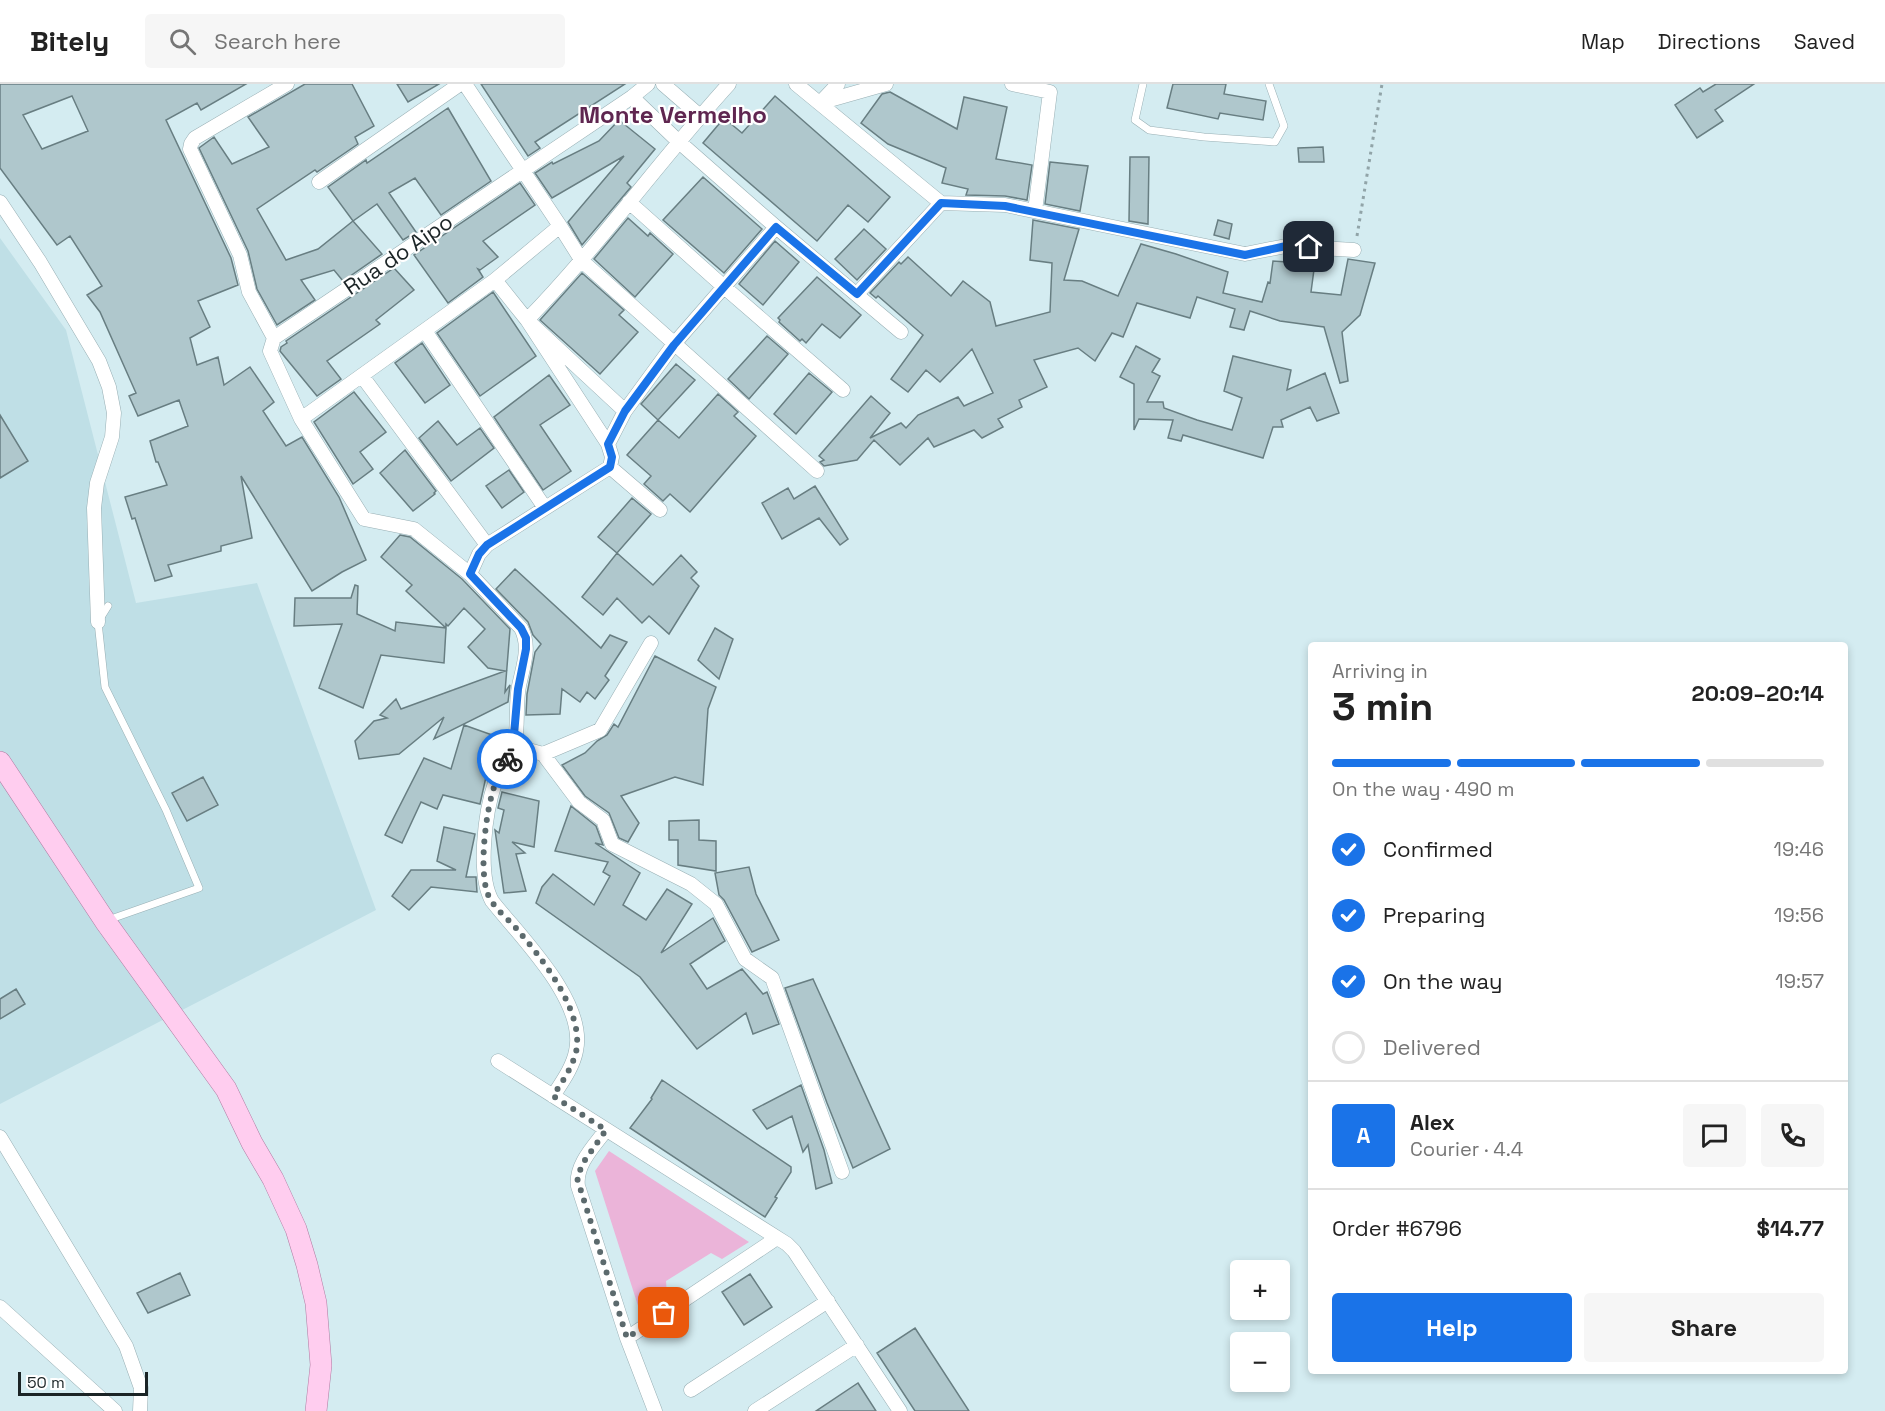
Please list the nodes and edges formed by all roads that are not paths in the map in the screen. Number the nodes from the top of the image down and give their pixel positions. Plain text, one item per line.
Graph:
1 (287, 84) edge
2 (460, 84) edge
3 (465, 84) edge
4 (648, 84) edge
5 (663, 84) edge
6 (729, 84) edge
7 (796, 84) edge
8 (838, 84) edge
9 (886, 84) edge
10 (1012, 84) edge
11 (1143, 84) edge
12 (1269, 84) edge
13 (632, 97) junction
14 (819, 104) junction
15 (700, 116) junction
16 (678, 141) junction
17 (522, 170) junction
18 (319, 182) dead end
19 (0, 202) edge
20 (629, 202) junction
21 (941, 203) junction
22 (1035, 211) junction
23 (560, 226) junction
24 (776, 227) junction
25 (1354, 250) road end
26 (582, 261) junction
27 (495, 280) junction
28 (723, 286) junction
29 (857, 294) junction
30 (526, 320) junction
31 (425, 331) junction
32 (901, 332) dead end
33 (274, 338) junction
34 (674, 345) junction
35 (362, 376) junction
36 (843, 390) dead end
37 (625, 411) junction
38 (301, 419) junction
39 (608, 444) junction
40 (610, 467) junction
41 (817, 471) dead end
42 (545, 508) junction
43 (660, 510) dead end
44 (487, 545) junction
45 (470, 574) junction
46 (108, 606) dead end
47 (98, 622) junction
48 (651, 644) dead end
49 (513, 746) junction
50 (543, 754) junction
51 (0, 762) edge
52 (105, 921) junction
53 (498, 1060) dead end
54 (553, 1096) junction
55 (606, 1130) junction
56 (0, 1137) edge
57 (842, 1172) dead end
58 (777, 1238) junction
59 (828, 1301) junction
60 (0, 1308) edge
61 (627, 1338) junction
62 (857, 1345) junction
63 (691, 1390) dead end
64 (115, 1411) edge
65 (140, 1411) edge
66 (316, 1411) edge
67 (655, 1411) edge
68 (755, 1411) edge
69 (900, 1411) edge

1 - 33 street
2 - 18 street
3 - 17 street
4 - 13 street, Rua do Aipo
5 - 15 street
6 - 15 street
7 - 14 street
8 - 14 street
9 - 14 street
10 - 22 street
11 - 12 lane
13 - 16 street
13 - 17 street, Rua do Aipo
14 - 21 street
15 - 16 street
16 - 20 street
16 - 24 street
17 - 23 street
17 - 33 street, Rua do Aipo
19 - 47 street
20 - 26 street
20 - 28 street
21 - 22 street
21 - 29 street
22 - 25 street
23 - 26 street
23 - 27 street
24 - 28 street
24 - 29 street
26 - 30 street
26 - 34 street
27 - 30 street
27 - 31 street
28 - 34 street
28 - 36 street
29 - 32 street
30 - 37 street
30 - 39 street
31 - 35 street
31 - 42 street
33 - 38 street
34 - 37 street
34 - 41 street
35 - 38 street
35 - 44 street
37 - 39 street
38 - 45 street
39 - 40 street
40 - 42 street
40 - 43 street
42 - 44 street
44 - 45 street
45 - 49 street
46 - 47 lane
47 - 52 lane
48 - 50 street
49 - 50 street
49 - 54 street
50 - 57 street
51 - 52 main road
52 - 66 main road
53 - 54 street
54 - 55 street
55 - 58 street
55 - 61 street
56 - 65 street
58 - 59 street
58 - 61 street
59 - 62 street
59 - 63 street
60 - 64 street
61 - 67 street
62 - 68 street
62 - 69 street

